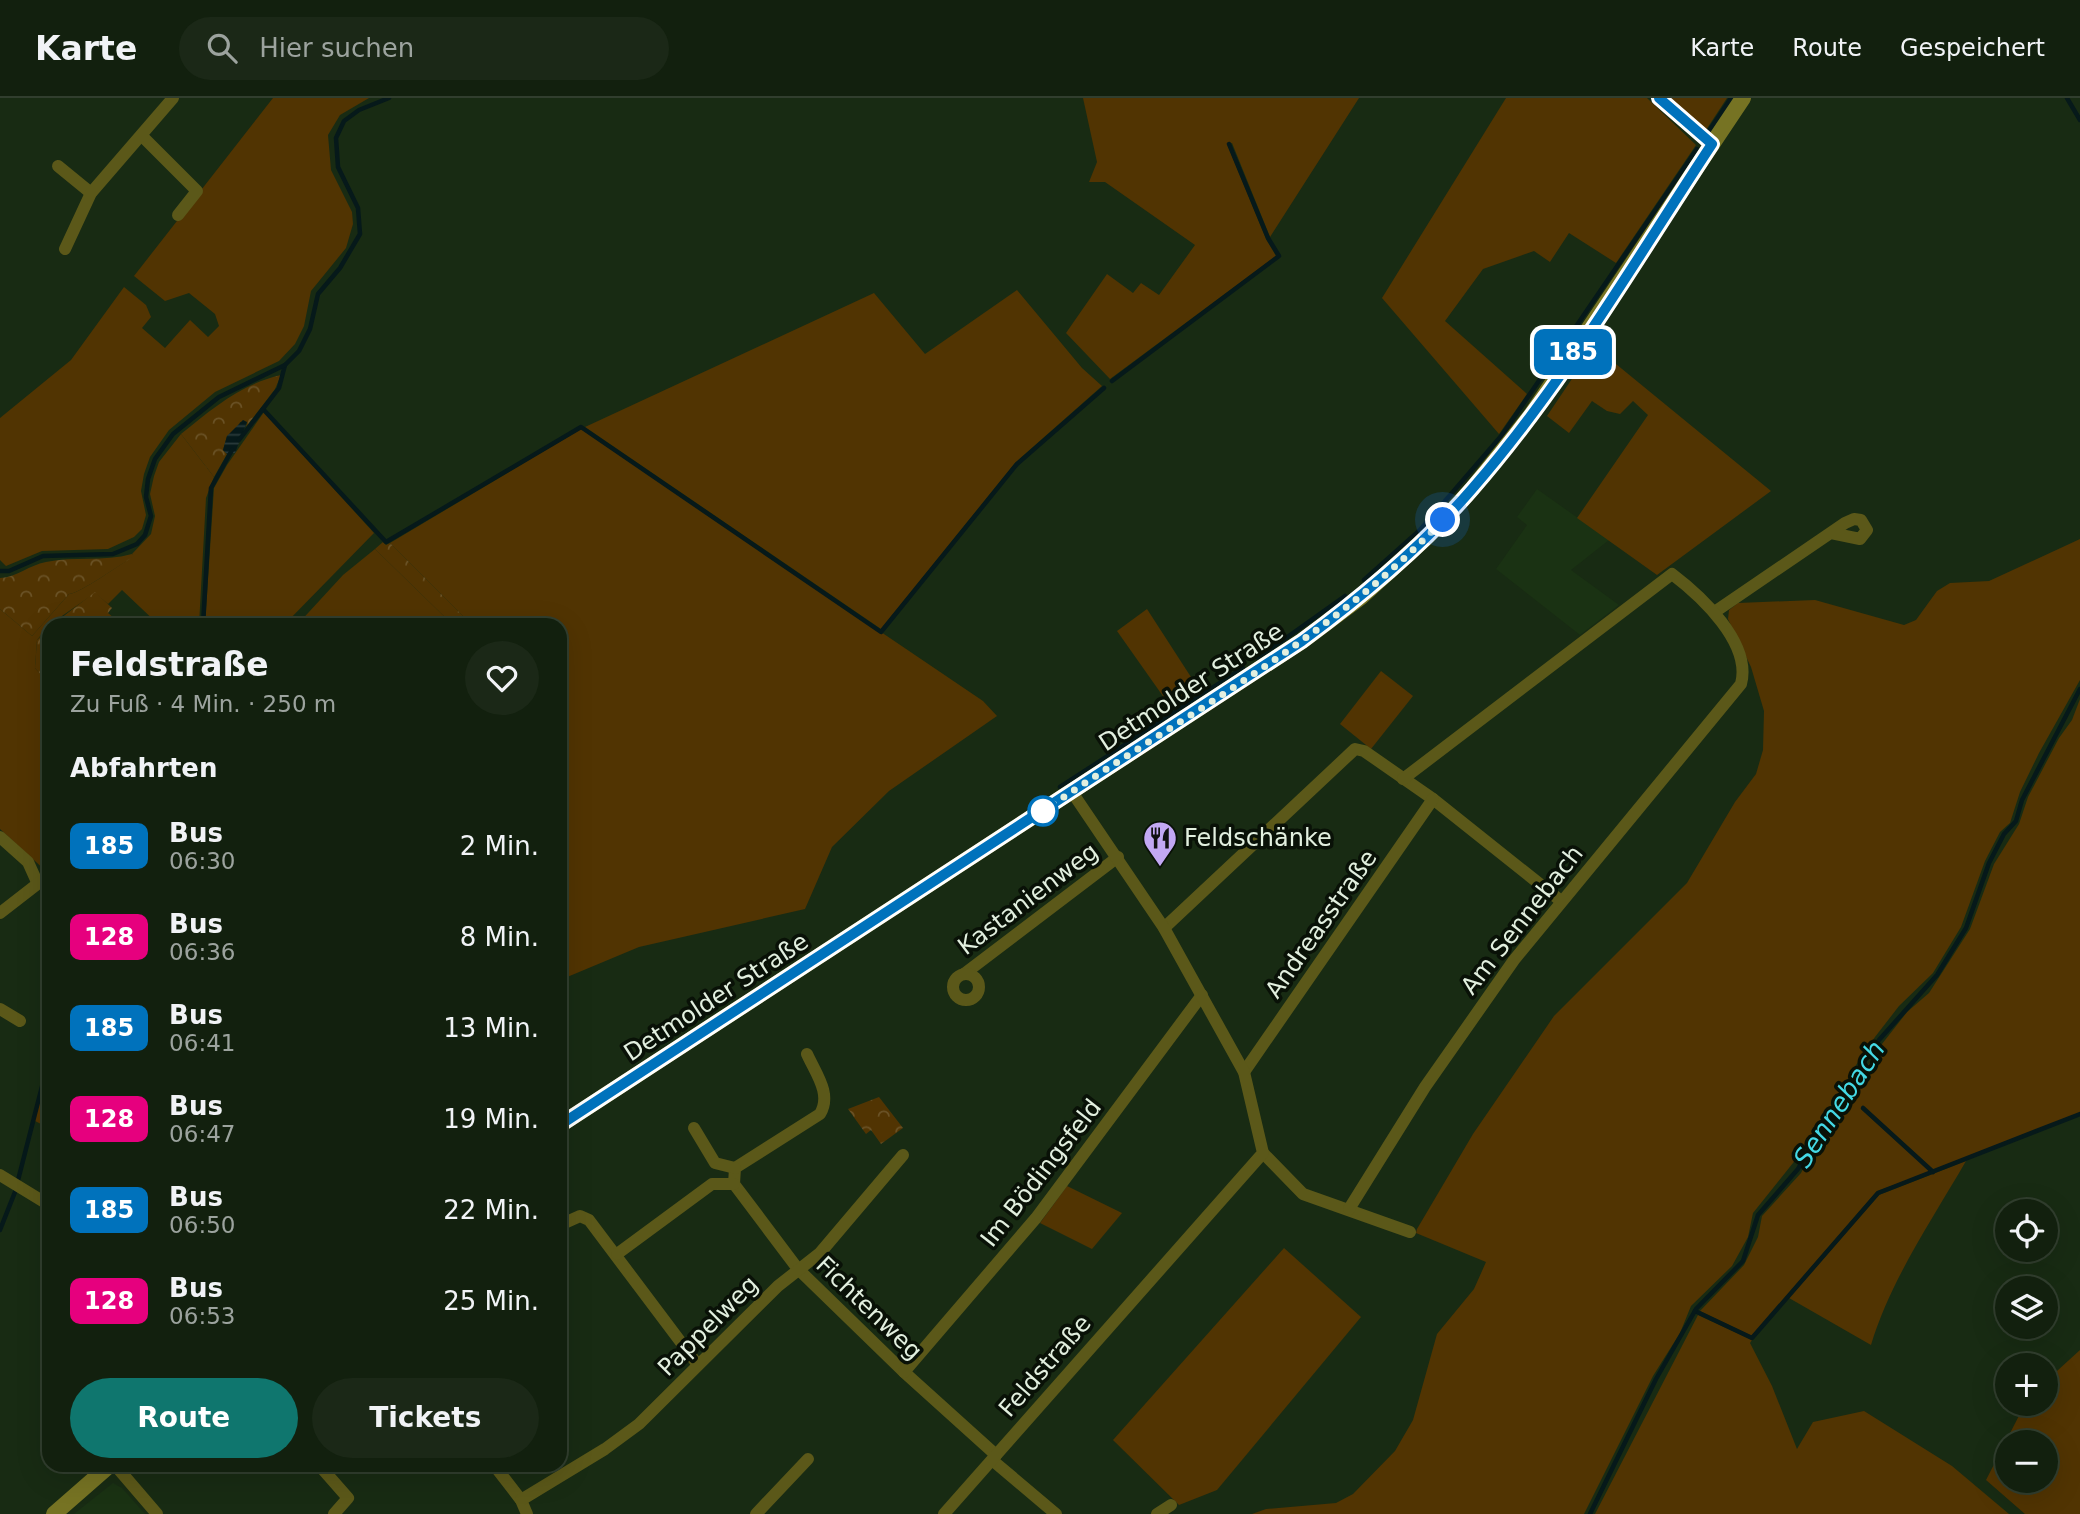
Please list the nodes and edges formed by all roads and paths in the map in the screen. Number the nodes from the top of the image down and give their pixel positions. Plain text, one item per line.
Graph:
1 (173, 98) edge
2 (1659, 98) edge
3 (1743, 98) edge
4 (142, 136) junction
5 (1712, 144) junction
6 (58, 166) dead end
7 (91, 193) junction
8 (178, 215) dead end
9 (65, 249) dead end
10 (1831, 533) dead end
11 (1716, 611) junction
12 (1403, 779) junction
13 (1072, 792) junction
14 (1433, 799) junction
15 (0, 837) edge
16 (1118, 857) junction
17 (42, 878) edge
18 (42, 880) edge
19 (1561, 901) junction
20 (0, 913) edge
21 (1164, 928) junction
22 (964, 974) dead end
23 (1202, 995) junction
24 (0, 1009) edge
25 (20, 1021) dead end
26 (807, 1054) dead end
27 (1244, 1072) junction
28 (567, 1120) edge
29 (694, 1128) dead end
30 (1263, 1153) junction
31 (903, 1155) dead end
32 (734, 1176) junction
33 (12, 1182) edge
34 (42, 1201) edge
35 (1349, 1209) junction
36 (567, 1222) edge
37 (1410, 1232) dead end
38 (617, 1254) junction
39 (798, 1269) junction
40 (698, 1365) junction
41 (904, 1372) junction
42 (994, 1457) junction
43 (808, 1459) dead end
44 (104, 1472) edge
45 (118, 1472) edge
46 (325, 1472) edge
47 (499, 1472) edge
48 (567, 1472) edge
49 (567, 1472) edge
50 (520, 1500) junction
51 (1171, 1505) dead end
52 (54, 1514) edge
53 (157, 1514) edge
54 (334, 1514) edge
55 (527, 1514) edge
56 (756, 1514) edge
57 (944, 1514) edge
58 (1056, 1514) edge
59 (1157, 1514) edge

1 - 4 street
2 - 5 street
3 - 5 main road, Detmolder Straße
4 - 7 street
4 - 8 street
5 - 13 main road, Detmolder Straße
6 - 7 street
7 - 9 street
10 - 11 street
11 - 12 street, Am Sennebach
11 - 19 street, Am Sennebach
12 - 14 street
12 - 21 street
13 - 16 street
13 - 28 main road, Detmolder Straße
14 - 19 street
14 - 27 street, Andreasstraße
15 - 17 street
16 - 21 street
16 - 22 street, Kastanienweg
18 - 20 street
19 - 35 street, Am Sennebach
21 - 23 street
23 - 27 street
23 - 41 street, Im Bödingsfeld
24 - 25 street
26 - 32 street
27 - 30 street
29 - 32 street, Fichtenweg
30 - 35 street
30 - 42 street, Feldstraße
31 - 39 street, Pappelweg
32 - 38 street
32 - 39 street, Fichtenweg
33 - 34 street
35 - 37 street
36 - 38 street
38 - 40 street
39 - 40 street, Pappelweg
39 - 41 street, Fichtenweg
40 - 49 street, Pappelweg
41 - 42 street, Fichtenweg
42 - 57 street, Feldstraße
42 - 58 street, Fichtenweg
43 - 56 street
44 - 52 main road
45 - 53 street
46 - 54 street
47 - 50 street
48 - 50 street, Pappelweg
50 - 55 street
51 - 59 street

